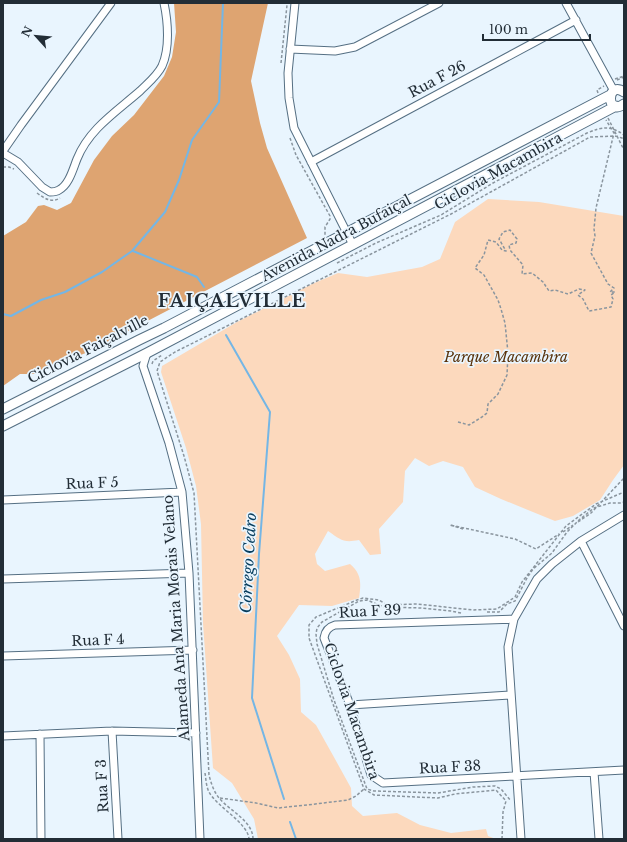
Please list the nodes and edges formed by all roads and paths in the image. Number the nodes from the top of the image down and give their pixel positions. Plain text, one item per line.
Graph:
1 (111, 3) edge
2 (164, 3) edge
3 (288, 3) edge
4 (294, 3) edge
5 (439, 3) edge
6 (566, 3) edge
7 (576, 20) junction
8 (290, 49) junction
9 (281, 68) dead end
10 (624, 76) edge
11 (614, 80) dead end
12 (617, 90) edge
13 (600, 96) dead end
14 (621, 107) edge
15 (605, 118) dead end
16 (624, 135) edge
17 (290, 137) dead end
18 (624, 141) edge
19 (3, 152) edge
20 (311, 162) junction
21 (347, 233) junction
22 (324, 237) dead end
23 (353, 245) junction
24 (337, 263) dead end
25 (147, 353) junction
26 (163, 354) dead end
27 (151, 366) dead end
28 (3, 409) edge
29 (458, 422) dead end
30 (3, 426) edge
31 (624, 478) edge
32 (182, 492) junction
33 (624, 492) edge
34 (3, 500) edge
35 (624, 502) edge
36 (624, 515) edge
37 (462, 529) dead end
38 (581, 541) junction
39 (189, 574) junction
40 (3, 579) edge
41 (481, 613) dead end
42 (465, 614) dead end
43 (514, 619) junction
44 (624, 626) edge
45 (193, 650) junction
46 (3, 656) edge
47 (511, 695) junction
48 (350, 705) junction
49 (112, 731) junction
50 (196, 733) junction
51 (40, 734) junction
52 (3, 736) edge
53 (624, 770) edge
54 (594, 772) junction
55 (518, 777) junction
56 (364, 790) junction
57 (219, 798) junction
58 (512, 804) dead end
59 (41, 839) edge
60 (118, 839) edge
61 (200, 839) edge
62 (253, 839) edge
63 (502, 839) edge
64 (521, 839) edge
65 (599, 839) edge

1 - 19 street
2 - 19 street
3 - 9 path
4 - 8 street
5 - 8 street
6 - 7 street
7 - 12 street
7 - 20 street, Rua F 26
8 - 20 street
10 - 11 path
12 - 13 path
12 - 14 main road
12 - 21 main road, Avenida Nadra Bufaiçal
14 - 23 main road, Avenida Nadra Bufaiçal
15 - 29 path
16 - 24 path, Ciclovia Macambira
17 - 22 path
18 - 57 path
20 - 21 street
21 - 23 street
21 - 28 main road, Avenida Nadra Bufaiçal
23 - 25 main road, Avenida Nadra Bufaiçal
25 - 30 main road, Avenida Nadra Bufaiçal
25 - 32 street, Alameda Ana Maria Morais Velano
26 - 27 path
31 - 37 path
32 - 34 street, Rua F 5
32 - 39 street, Alameda Ana Maria Morais Velano
33 - 56 path
35 - 41 path
36 - 38 street
38 - 43 street
38 - 44 street
39 - 40 street
39 - 45 street, Alameda Ana Maria Morais Velano
42 - 58 path, Ciclovia Macambira
43 - 47 street
43 - 48 street, Rua F 39
45 - 46 street, Rua F 4
45 - 50 street, Alameda Ana Maria Morais Velano
47 - 48 street
47 - 55 street
48 - 55 street, Rua F 38
49 - 50 street
49 - 51 street
49 - 60 street, Rua F 3
50 - 61 street, Alameda Ana Maria Morais Velano
51 - 52 street
51 - 59 street
53 - 54 street, Rua F 38
54 - 55 street, Rua F 38
54 - 65 street
55 - 64 street
56 - 57 path
56 - 63 path
57 - 62 path

